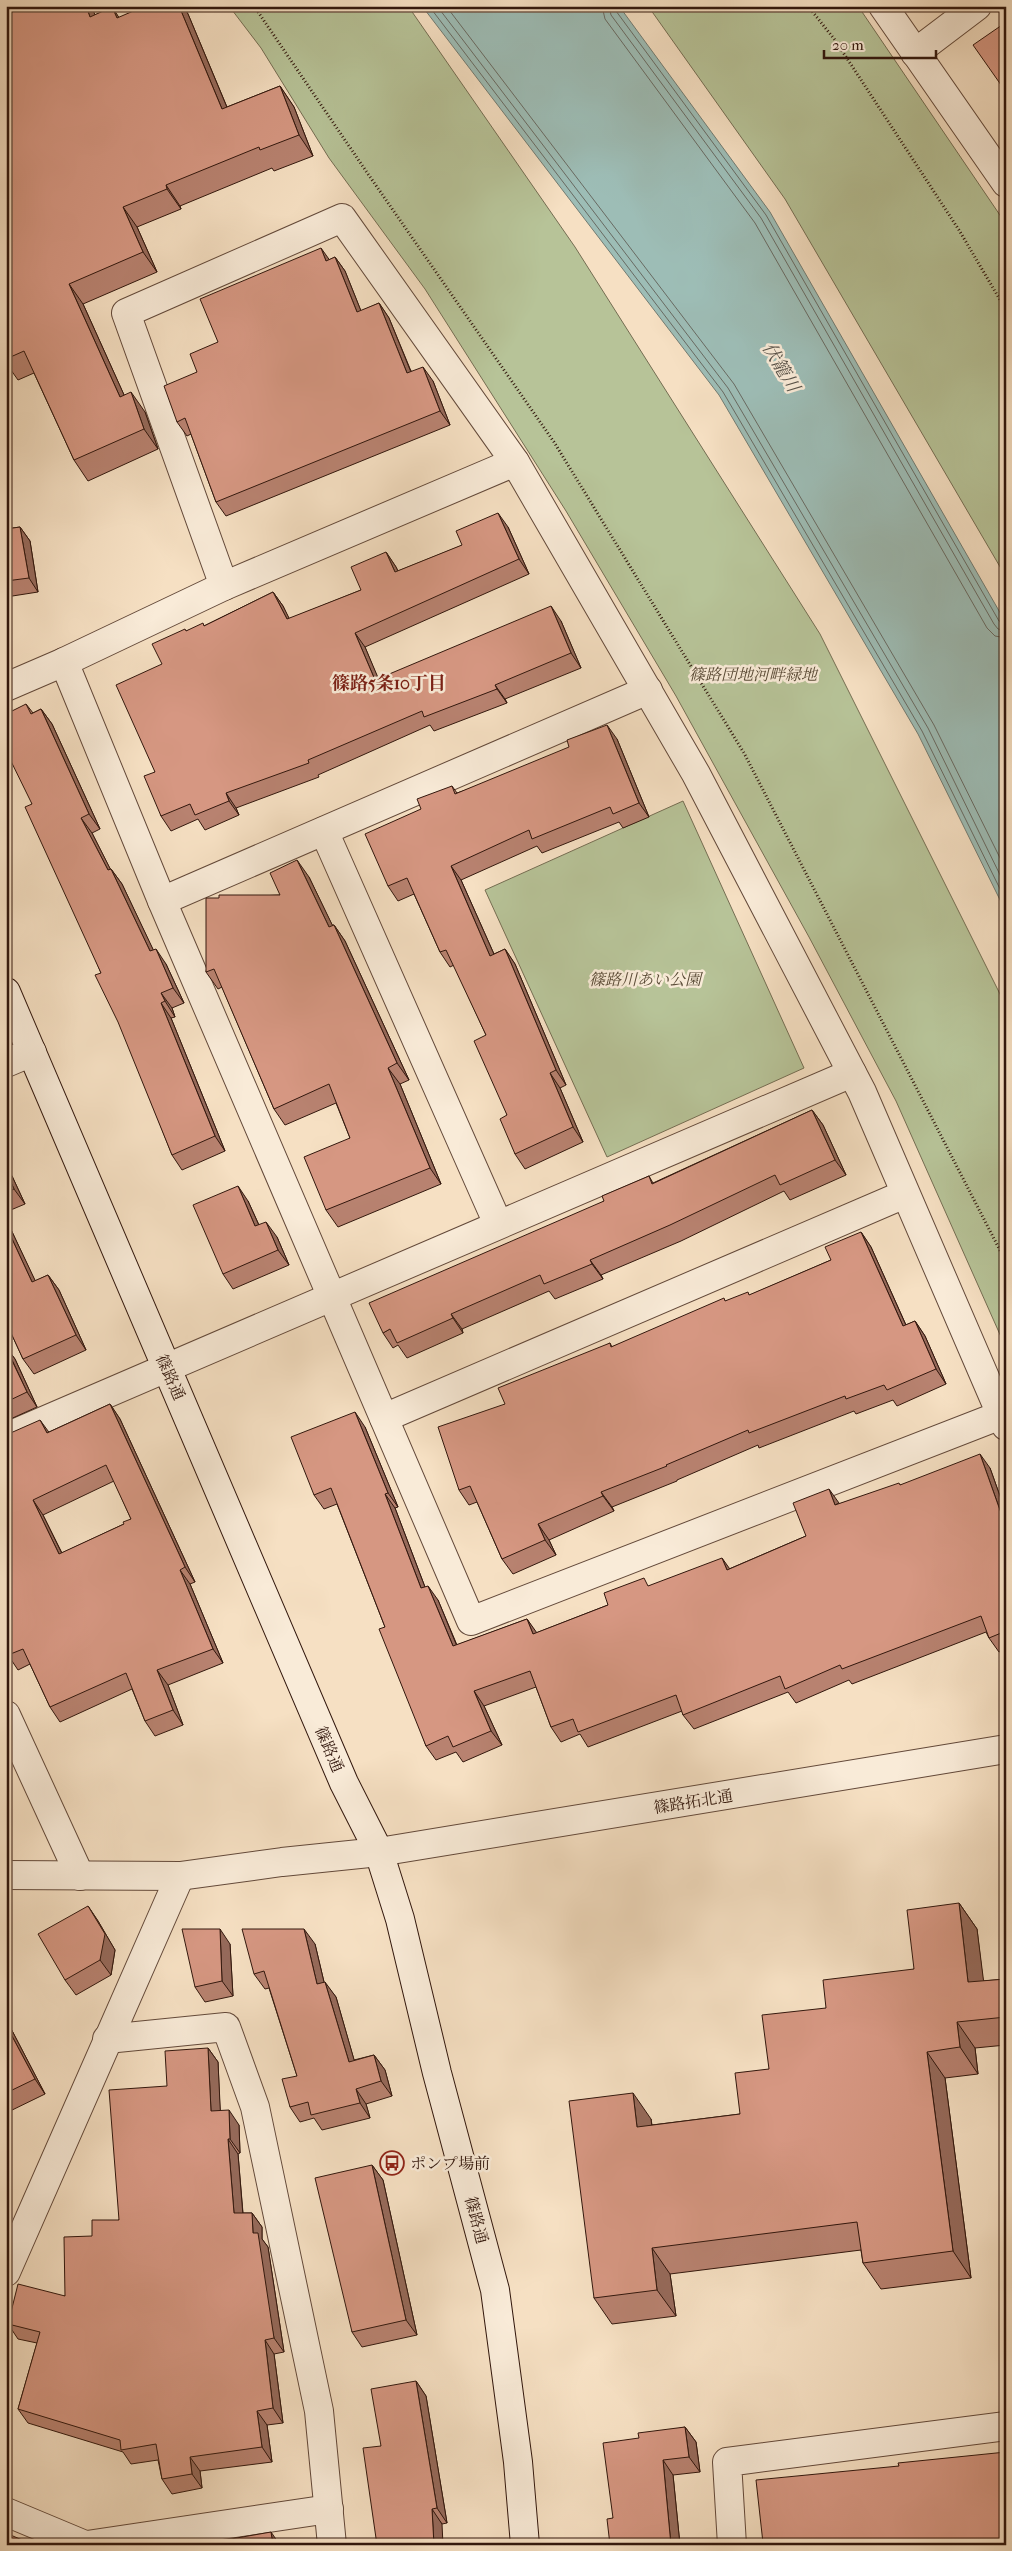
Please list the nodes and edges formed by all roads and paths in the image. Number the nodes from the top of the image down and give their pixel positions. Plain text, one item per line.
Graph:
1 (808, 6) edge
2 (883, 6) edge
3 (977, 6) edge
4 (915, 53) junction
5 (1006, 183) edge
6 (1006, 310) edge
7 (515, 462) junction
8 (224, 586) junction
9 (64, 662) junction
10 (6, 687) edge
11 (648, 690) junction
12 (324, 831) junction
13 (162, 901) junction
14 (6, 992) edge
15 (32, 1052) junction
16 (6, 1063) edge
17 (852, 1073) junction
18 (905, 1194) junction
19 (498, 1224) junction
20 (332, 1296) junction
21 (168, 1368) junction
22 (384, 1418) junction
23 (1003, 1421) edge
24 (6, 1437) edge
25 (6, 1715) edge
26 (1006, 1749) edge
27 (379, 1852) junction
28 (6, 1875) edge
29 (80, 1876) junction
30 (180, 1876) junction
31 (107, 2039) junction
32 (6, 2272) edge
33 (1006, 2426) edge
34 (329, 2509) junction
35 (6, 2512) edge
36 (86, 2545) edge
37 (332, 2545) edge
38 (526, 2545) edge
39 (732, 2545) edge

1 - 6 path
2 - 4 street
3 - 4 street
4 - 5 street
7 - 8 street
7 - 8 street
7 - 11 street
8 - 9 street
9 - 10 street
9 - 13 street
11 - 12 street
11 - 17 street
12 - 13 street
12 - 19 street
13 - 20 street
14 - 15 street, 篠路通
15 - 16 street
15 - 21 street, 篠路通
17 - 18 street
17 - 19 street
18 - 22 street
18 - 23 street
19 - 20 street
20 - 21 street
20 - 22 street
21 - 24 street
21 - 27 street, 篠路通
22 - 23 street
25 - 29 street
26 - 27 street, 篠路拓北通
27 - 30 street, 篠路拓北通
27 - 38 street, 篠路通
28 - 29 street, 篠路拓北通
29 - 30 street, 篠路拓北通
30 - 31 street
31 - 32 street
31 - 34 street
33 - 39 street
34 - 36 street
34 - 37 street
35 - 36 street

